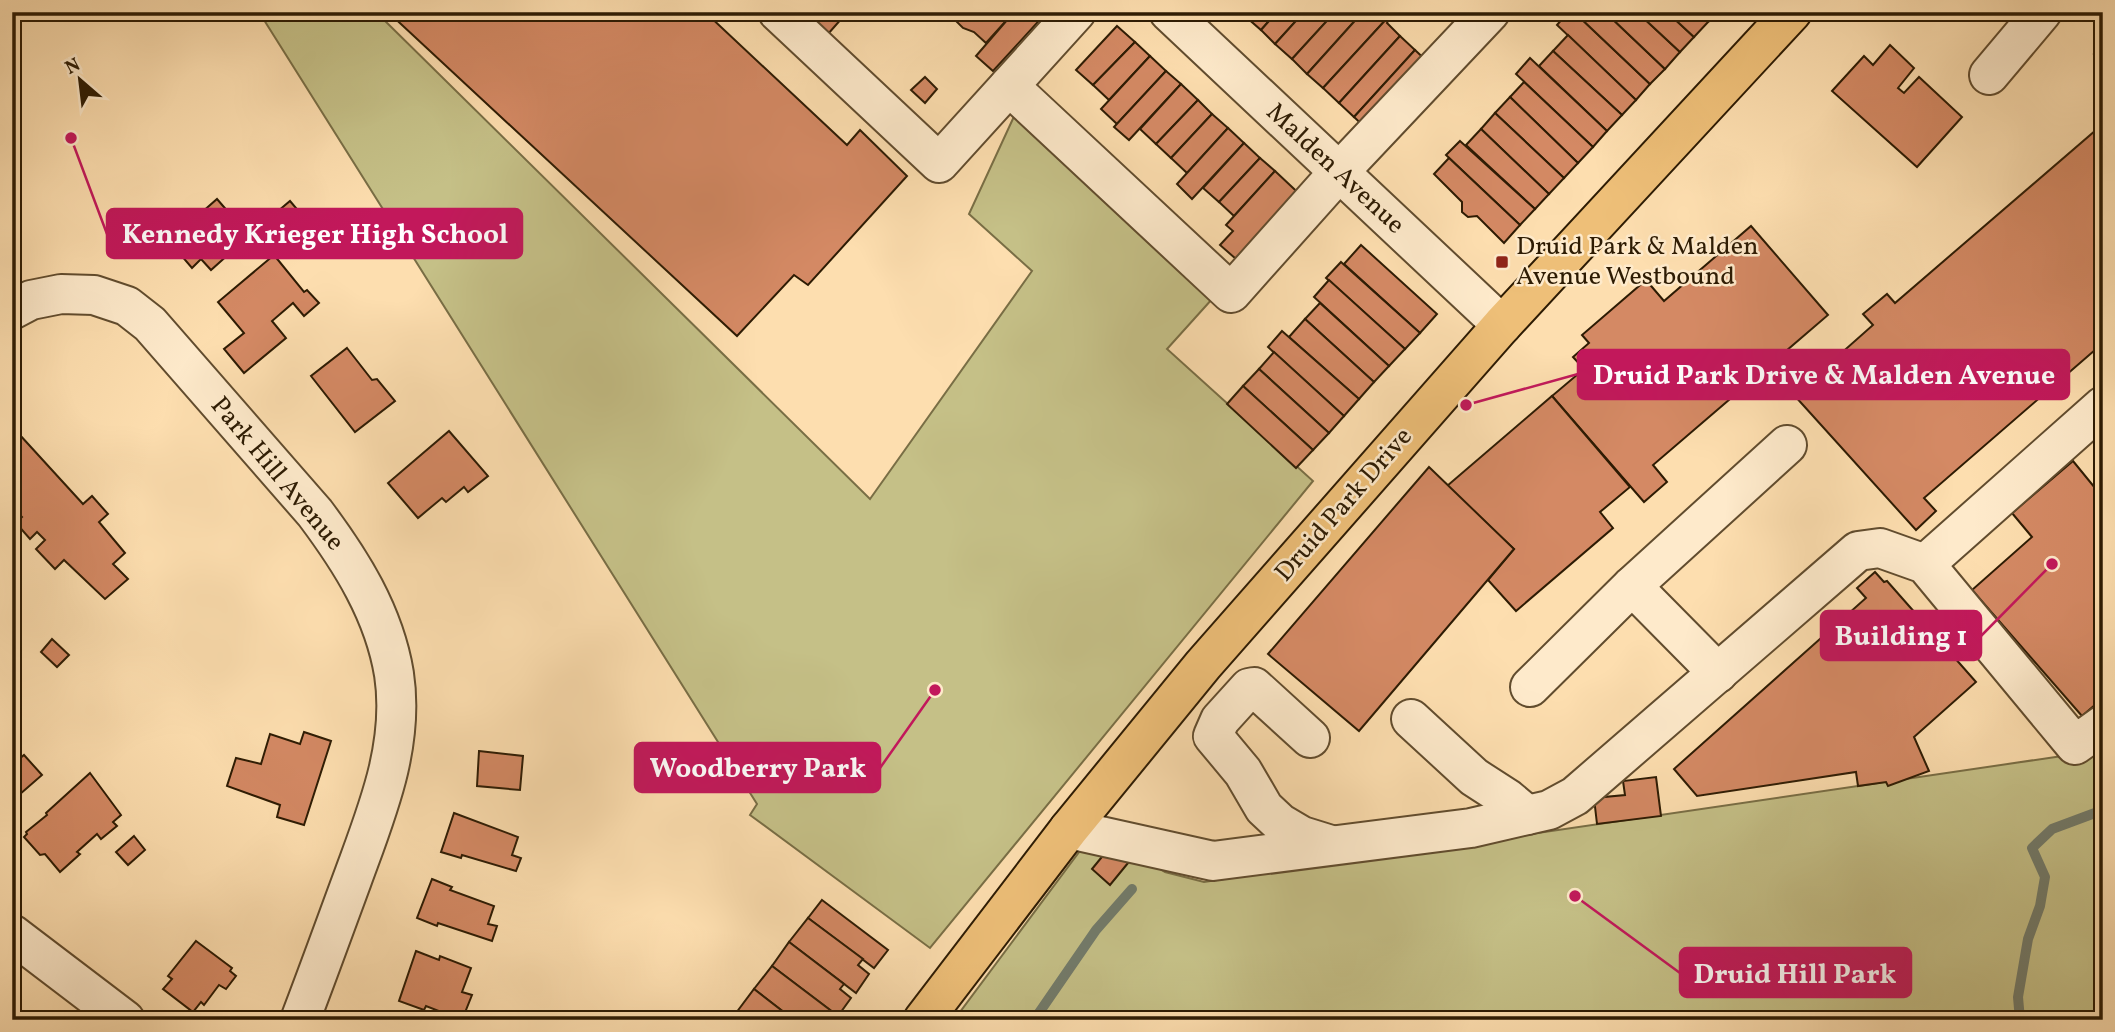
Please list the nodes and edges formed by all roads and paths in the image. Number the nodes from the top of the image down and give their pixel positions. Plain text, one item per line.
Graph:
1 (778, 12) edge
2 (1076, 12) edge
3 (1169, 12) edge
4 (1490, 12) edge
5 (1792, 12) edge
6 (2042, 12) edge
7 (1989, 75) dead end
8 (1009, 86) junction
9 (1339, 172) junction
10 (12, 310) edge
11 (1502, 325) junction
12 (2103, 406) edge
13 (1787, 445) dead end
14 (1925, 564) junction
15 (1632, 586) junction
16 (1718, 673) junction
17 (1530, 687) dead end
18 (1411, 719) dead end
19 (2103, 725) edge
20 (1310, 738) dead end
21 (1527, 815) junction
22 (1069, 829) junction
23 (1334, 846) junction
24 (12, 934) edge
25 (125, 1020) edge
26 (300, 1020) edge
27 (923, 1020) edge

1 - 8 street
2 - 8 street
3 - 9 street, Malden Avenue
4 - 9 street
5 - 11 main road, Druid Park Drive
6 - 7 street
8 - 9 street
9 - 11 street, Malden Avenue
10 - 26 street, Park Hill Avenue
11 - 22 main road, Druid Park Drive
12 - 14 street
13 - 15 street
14 - 16 street
14 - 19 street
15 - 16 street
15 - 17 street
16 - 21 street
18 - 21 street
20 - 23 street
21 - 23 street
22 - 23 street
22 - 27 main road, Druid Park Drive
24 - 25 street

